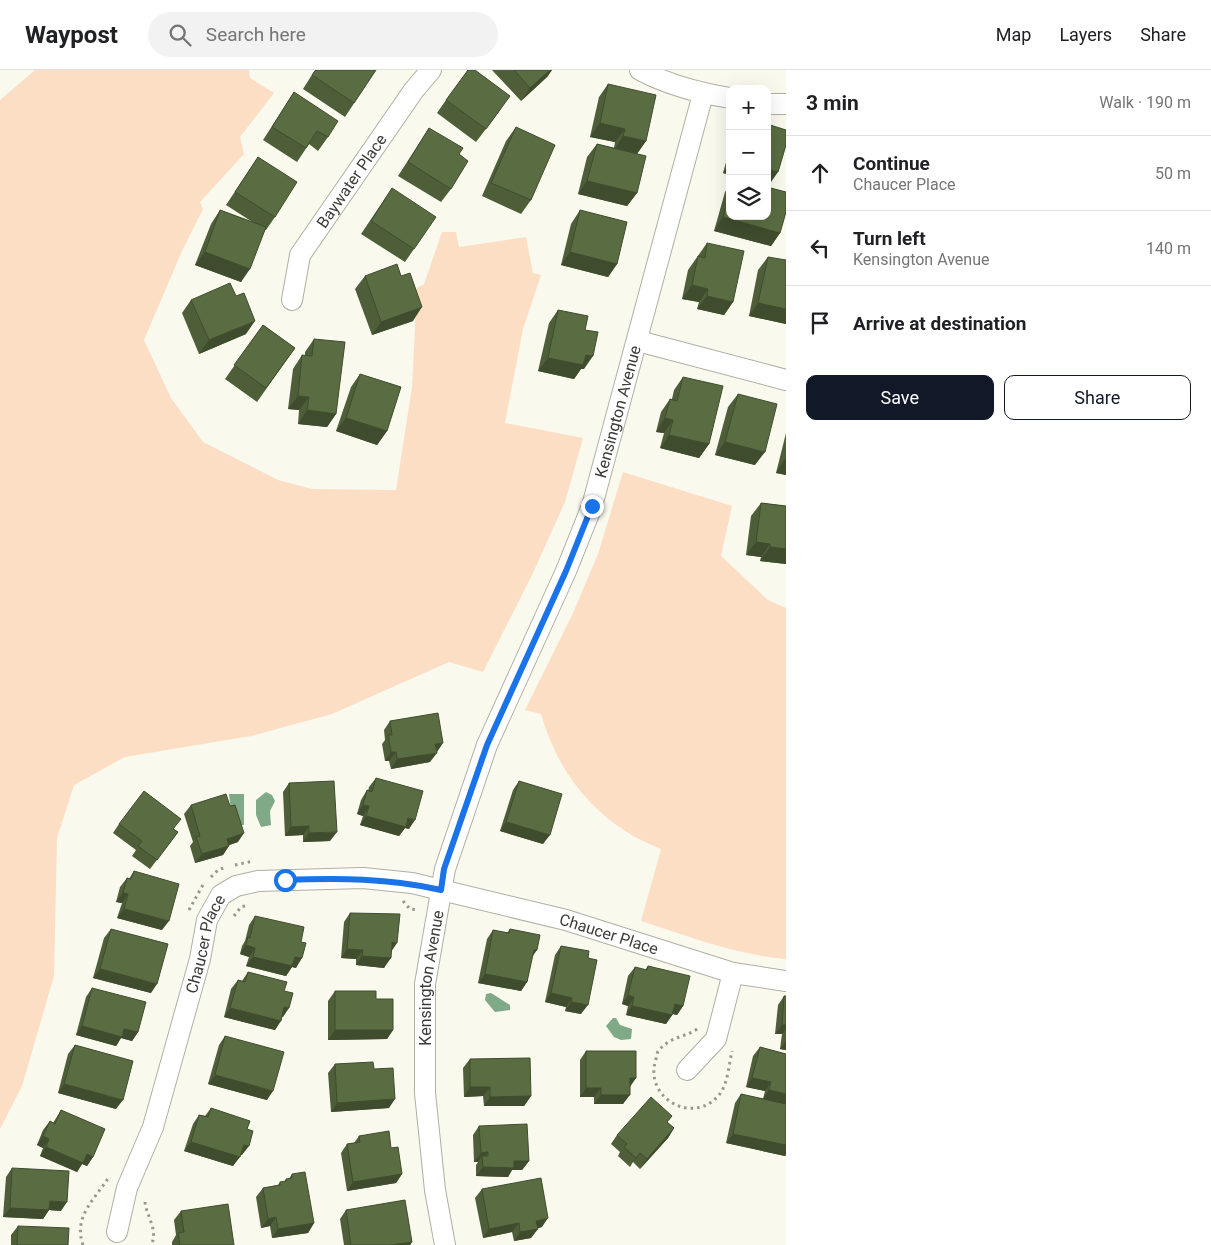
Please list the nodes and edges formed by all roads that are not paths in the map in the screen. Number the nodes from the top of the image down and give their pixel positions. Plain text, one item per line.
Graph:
1 (431, 70) edge
2 (640, 70) edge
3 (703, 94) junction
4 (726, 97) edge
5 (771, 104) edge
6 (786, 104) edge
7 (292, 300) dead end
8 (638, 341) junction
9 (786, 380) edge
10 (441, 890) junction
11 (733, 973) junction
12 (786, 981) edge
13 (687, 1070) dead end
14 (117, 1232) dead end
15 (445, 1245) edge

1 - 7 street, Baywater Place
2 - 3 street
3 - 4 street
3 - 8 street, Kensington Avenue
5 - 6 street
8 - 9 street
8 - 10 street, Kensington Avenue
10 - 11 street, Chaucer Place
10 - 14 street, Chaucer Place
10 - 15 street, Kensington Avenue
11 - 12 street, Chaucer Place
11 - 13 street

